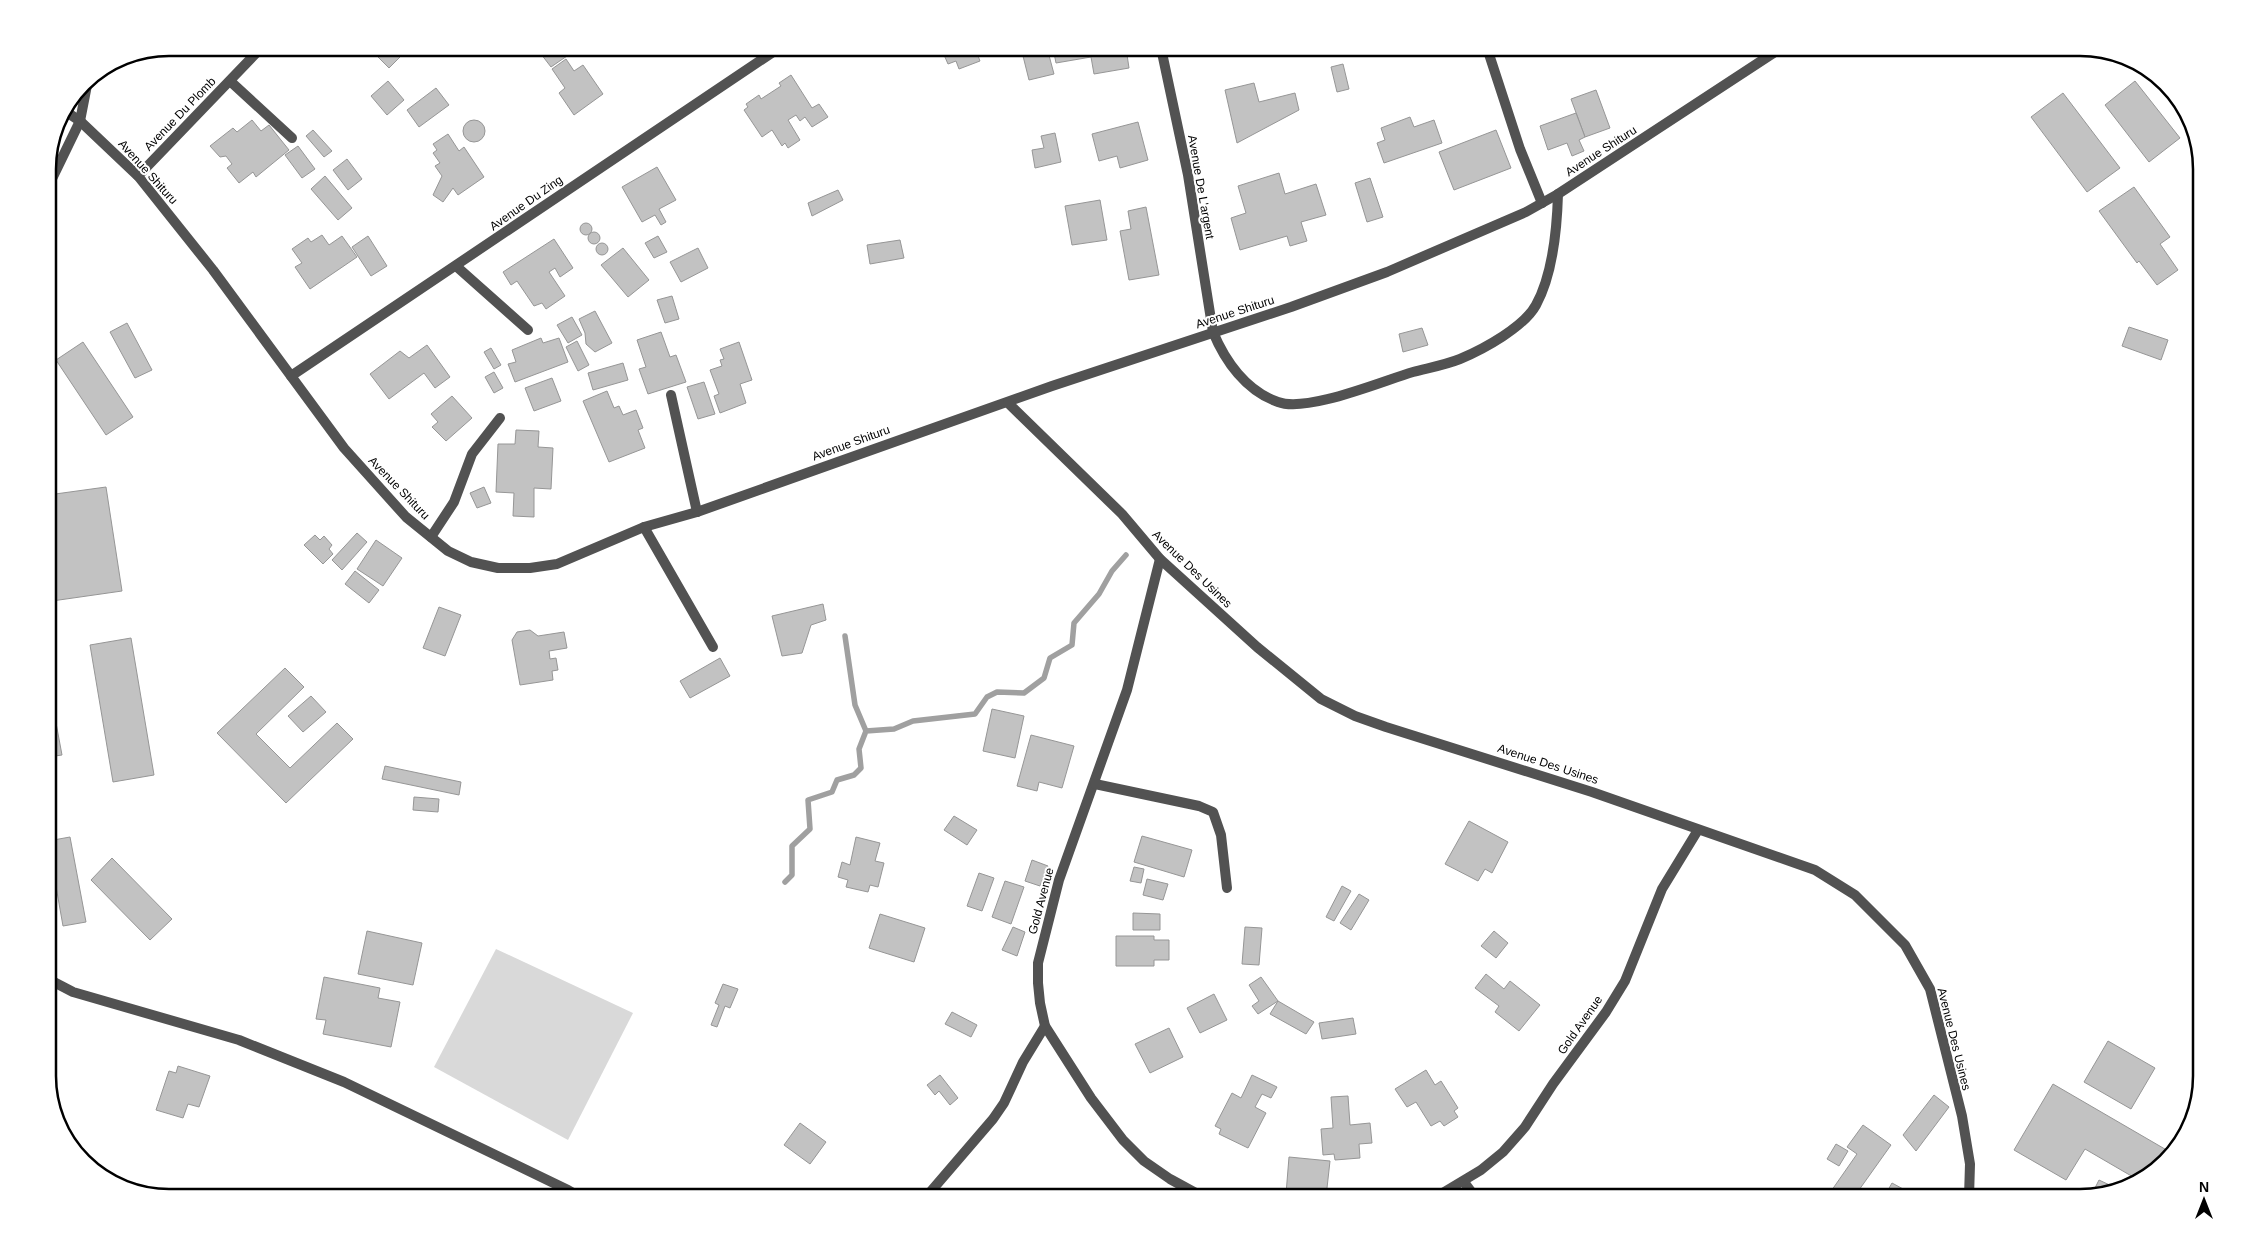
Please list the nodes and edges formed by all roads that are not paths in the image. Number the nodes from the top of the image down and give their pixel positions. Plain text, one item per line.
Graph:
1 (253, 56) edge
2 (767, 56) edge
3 (1163, 56) edge
4 (1490, 56) edge
5 (1769, 56) edge
6 (230, 81) junction
7 (85, 93) edge
8 (70, 115) edge
9 (80, 121) junction
10 (292, 138) dead end
11 (56, 170) edge
12 (138, 176) junction
13 (1558, 194) junction
14 (1542, 203) junction
15 (456, 266) junction
16 (528, 330) dead end
17 (1213, 332) junction
18 (291, 376) junction
19 (671, 395) dead end
20 (1008, 403) junction
21 (500, 418) dead end
22 (697, 512) junction
23 (644, 527) junction
24 (431, 537) junction
25 (1160, 559) junction
26 (713, 647) dead end
27 (1095, 784) junction
28 (1698, 830) junction
29 (1227, 888) dead end
30 (56, 983) edge
31 (1045, 1026) junction
32 (1464, 1182) junction
33 (566, 1189) edge
34 (934, 1189) edge
35 (1187, 1189) edge
36 (1452, 1189) edge
37 (1469, 1189) edge
38 (1969, 1189) edge

1 - 6 street, Avenue Du Plomb
2 - 15 street, Avenue Du Zing
3 - 17 street, Avenue De L'argent
4 - 14 street
5 - 13 street, Avenue Shituru
6 - 10 street
6 - 12 street, Avenue Du Plomb
7 - 9 street
8 - 9 street, Avenue Shituru
9 - 11 street
9 - 12 street, Avenue Shituru
12 - 18 street, Avenue Shituru
13 - 14 street, Avenue Shituru
13 - 17 street, Avenue De L'argent
14 - 17 street, Avenue Shituru
15 - 16 street
15 - 18 street, Avenue Du Zing
17 - 20 street, Avenue Shituru
18 - 24 street, Avenue Shituru
19 - 22 street
20 - 22 street, Avenue Shituru
20 - 25 street, Avenue Des Usines
21 - 24 street
22 - 23 street, Avenue Shituru
23 - 24 street, Avenue Shituru
23 - 26 street
25 - 27 street, Gold Avenue
25 - 28 street, Avenue Des Usines
27 - 29 street
27 - 31 street, Gold Avenue
28 - 32 street, Gold Avenue
28 - 38 street, Avenue Des Usines
30 - 33 street
31 - 34 street
31 - 35 street, Gold Avenue
32 - 36 street, Gold Avenue
32 - 37 street

